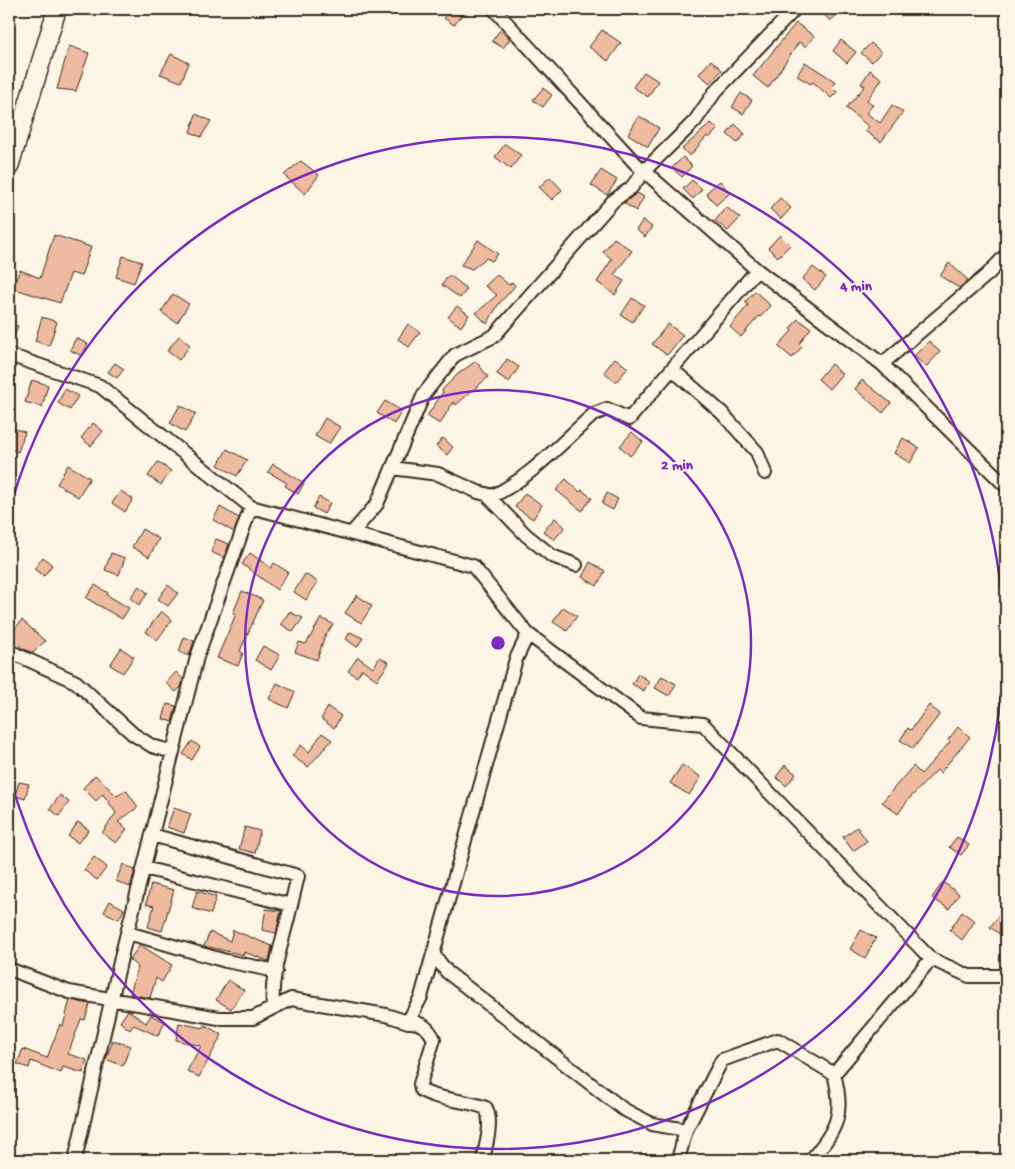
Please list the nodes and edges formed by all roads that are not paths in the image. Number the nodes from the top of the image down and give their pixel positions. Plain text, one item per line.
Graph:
1 (57, 9) edge
2 (494, 9) edge
3 (794, 9) edge
4 (9, 167) edge
5 (644, 171) junction
6 (1006, 255) edge
7 (757, 270) junction
8 (9, 355) edge
9 (882, 364) junction
10 (672, 369) junction
11 (392, 468) junction
12 (765, 473) dead end
13 (1006, 486) edge
14 (486, 494) junction
15 (251, 507) junction
16 (352, 533) junction
17 (576, 565) dead end
18 (528, 634) junction
19 (9, 651) edge
20 (173, 752) junction
21 (152, 835) junction
22 (144, 868) junction
23 (291, 905) junction
24 (128, 933) junction
25 (433, 954) junction
26 (931, 959) junction
27 (9, 969) edge
28 (276, 971) junction
29 (1006, 976) edge
30 (112, 1001) junction
31 (273, 1007) junction
32 (408, 1022) junction
33 (834, 1074) junction
34 (686, 1130) junction
35 (75, 1160) edge
36 (483, 1160) edge
37 (678, 1160) edge
38 (811, 1160) edge

1 - 4 main road
2 - 5 street
3 - 5 street
5 - 7 street
5 - 11 street
6 - 9 street
7 - 9 street
7 - 10 street
8 - 15 street
9 - 13 street
10 - 12 street
10 - 14 street
11 - 14 street
11 - 16 street
14 - 17 street
15 - 16 street
15 - 20 street
16 - 18 street
18 - 25 street
18 - 26 street
19 - 20 street
20 - 21 street
21 - 22 street
21 - 23 street
22 - 23 street
22 - 24 street
23 - 28 street
24 - 28 street
24 - 30 street
25 - 32 street
25 - 34 street
26 - 29 street
26 - 33 street
27 - 30 street
28 - 31 street
30 - 31 street
30 - 35 street
31 - 32 street
32 - 36 street
33 - 34 street
33 - 38 street
34 - 37 street

